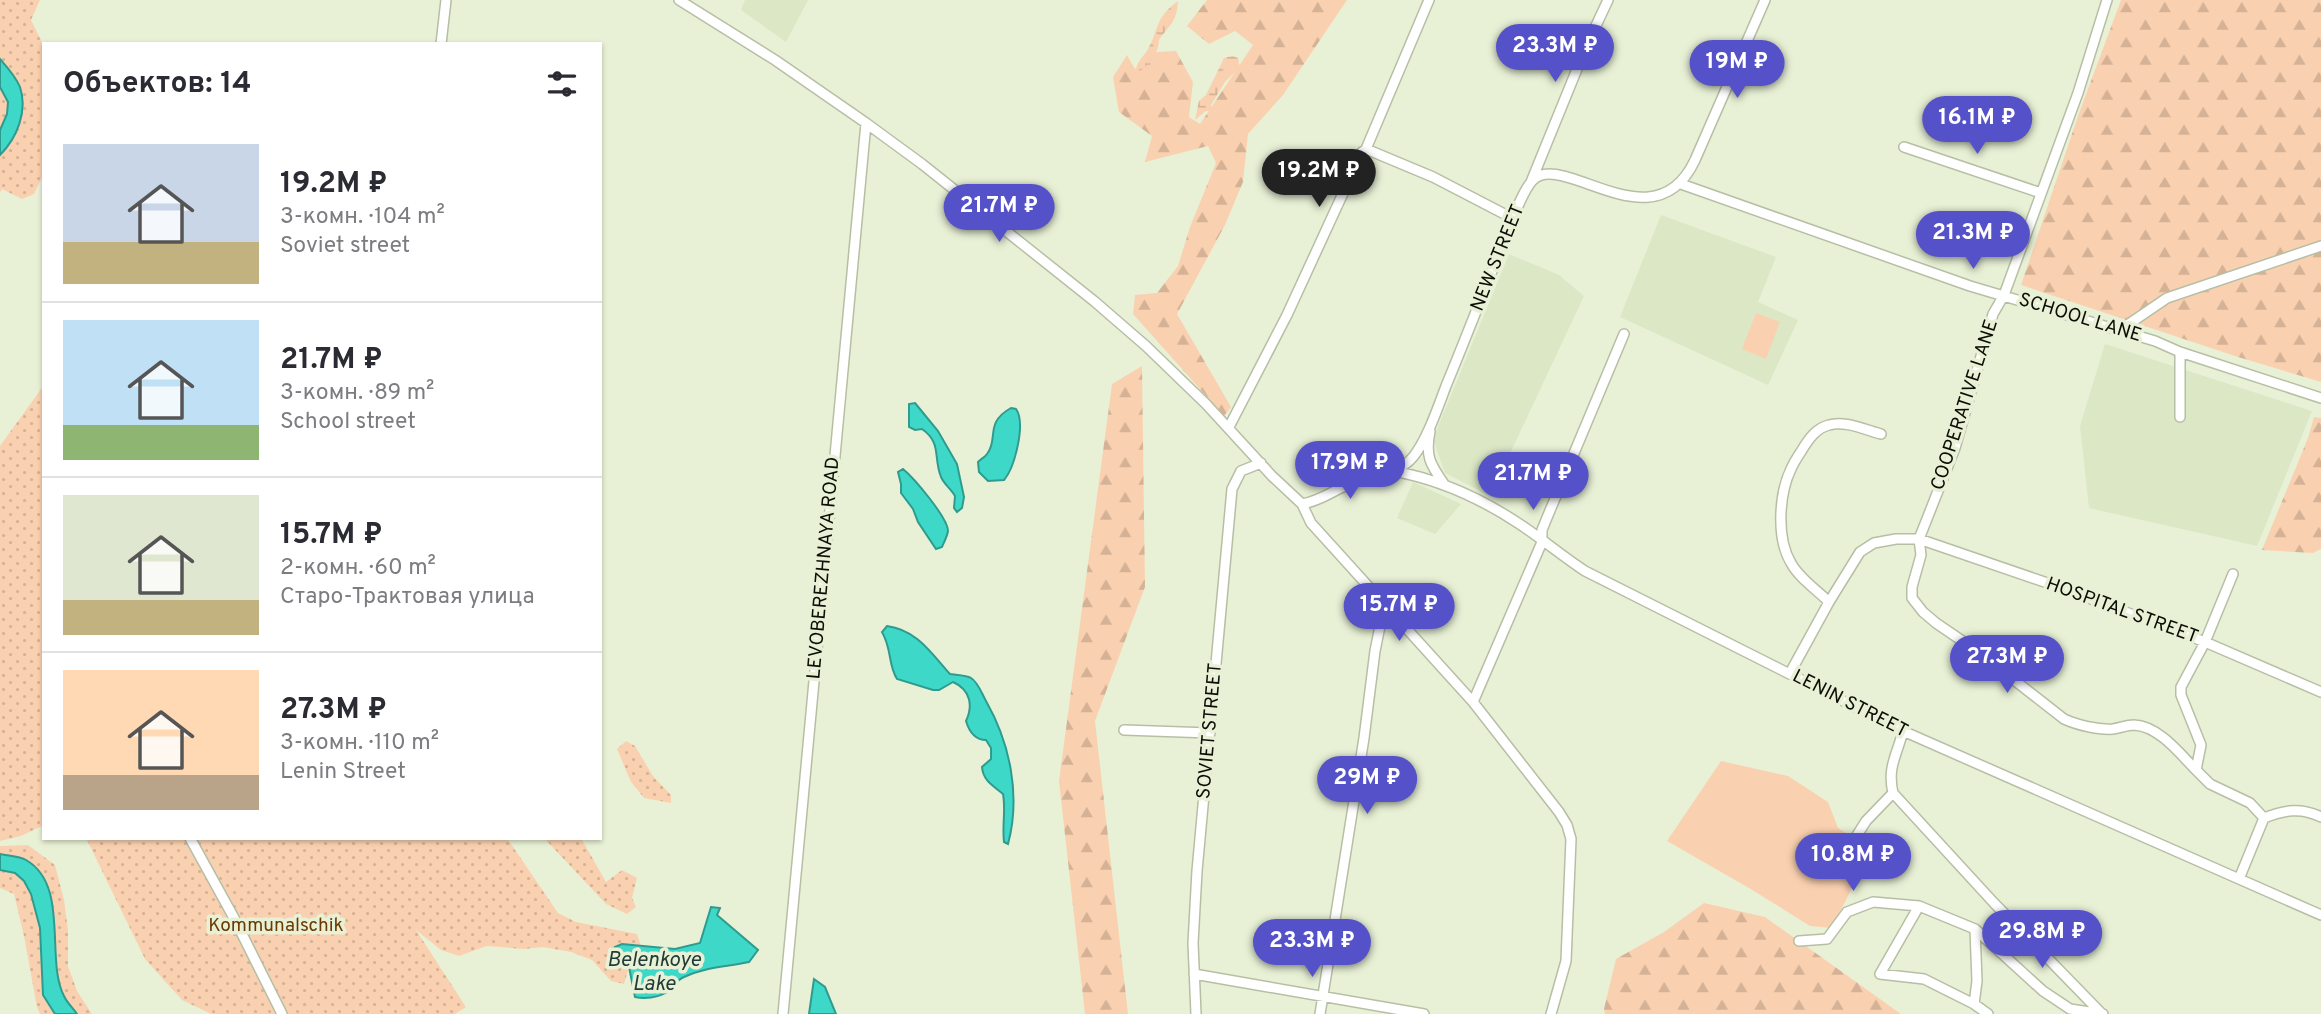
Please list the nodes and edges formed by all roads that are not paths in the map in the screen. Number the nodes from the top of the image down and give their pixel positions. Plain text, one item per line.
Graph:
1 (446, 0) edge
2 (679, 0) edge
3 (1429, 0) edge
4 (1608, 0) edge
5 (1765, 0) edge
6 (2107, 0) edge
7 (441, 42) edge
8 (866, 123) junction
9 (1904, 147) dead end
10 (1366, 149) junction
11 (1530, 182) junction
12 (1681, 184) junction
13 (2041, 193) junction
14 (1514, 219) junction
15 (2321, 246) edge
16 (2004, 295) junction
17 (2120, 330) junction
18 (1624, 334) dead end
19 (2180, 352) junction
20 (2321, 398) edge
21 (2180, 417) dead end
22 (1431, 424) junction
23 (1229, 427) junction
24 (1881, 434) dead end
25 (1261, 463) junction
26 (1393, 471) junction
27 (1444, 484) junction
28 (1302, 504) junction
29 (1919, 539) junction
30 (1542, 542) junction
31 (2233, 574) dead end
32 (1829, 602) junction
33 (1387, 608) junction
34 (2205, 642) junction
35 (1790, 673) junction
36 (2321, 692) edge
37 (1473, 702) junction
38 (1124, 730) dead end
39 (1903, 731) junction
40 (1210, 733) junction
41 (2196, 770) junction
42 (1893, 793) junction
43 (2321, 817) edge
44 (2264, 818) junction
45 (1856, 837) dead end
46 (191, 840) edge
47 (2239, 879) junction
48 (1919, 906) junction
49 (2321, 915) edge
50 (1975, 929) junction
51 (1799, 941) dead end
52 (1194, 974) junction
53 (1324, 996) junction
54 (1974, 1004) junction
55 (282, 1014) edge
56 (783, 1014) edge
57 (1196, 1014) edge
58 (1320, 1014) edge
59 (1424, 1014) edge
60 (1551, 1014) edge
61 (1988, 1014) edge
62 (2102, 1014) edge

1 - 7 street
2 - 8 street
3 - 10 street
4 - 11 street
5 - 12 street
6 - 13 street, COOPERATIVE LANE
8 - 23 street
8 - 56 street, LEVOBEREZHNAYA ROAD
9 - 13 street
10 - 14 street
10 - 23 street
11 - 12 street, NEW STREET
11 - 14 street, NEW STREET
12 - 16 street, SCHOOL LANE
13 - 16 street, COOPERATIVE LANE
14 - 22 street, NEW STREET
15 - 17 street
16 - 17 street, SCHOOL LANE
16 - 29 street, COOPERATIVE LANE
17 - 19 street, SCHOOL LANE
18 - 30 street
19 - 20 street, SCHOOL LANE
19 - 21 street
22 - 26 street, NEW STREET
22 - 27 street
23 - 25 street
24 - 32 street
25 - 28 street
25 - 40 street, SOVIET STREET
26 - 27 street, LENIN STREET
26 - 28 street
27 - 30 street, LENIN STREET
28 - 33 street
29 - 32 street
29 - 34 street, HOSPITAL STREET
29 - 41 street, COOPERATIVE LANE
30 - 35 street, LENIN STREET
30 - 37 street
31 - 34 street
32 - 35 street
33 - 37 street
33 - 53 street
34 - 36 street, HOSPITAL STREET
34 - 41 street
35 - 39 street, LENIN STREET
37 - 60 street
38 - 40 street
39 - 42 street
39 - 47 street, LENIN STREET
40 - 52 street, SOVIET STREET
41 - 44 street
42 - 45 street
42 - 62 street
43 - 44 street
44 - 47 street
46 - 55 street
47 - 49 street, LENIN STREET
48 - 50 street
48 - 51 street
48 - 54 street
50 - 54 street
50 - 62 street
52 - 53 street
52 - 57 street, SOVIET STREET
53 - 58 street
53 - 59 street
54 - 61 street

